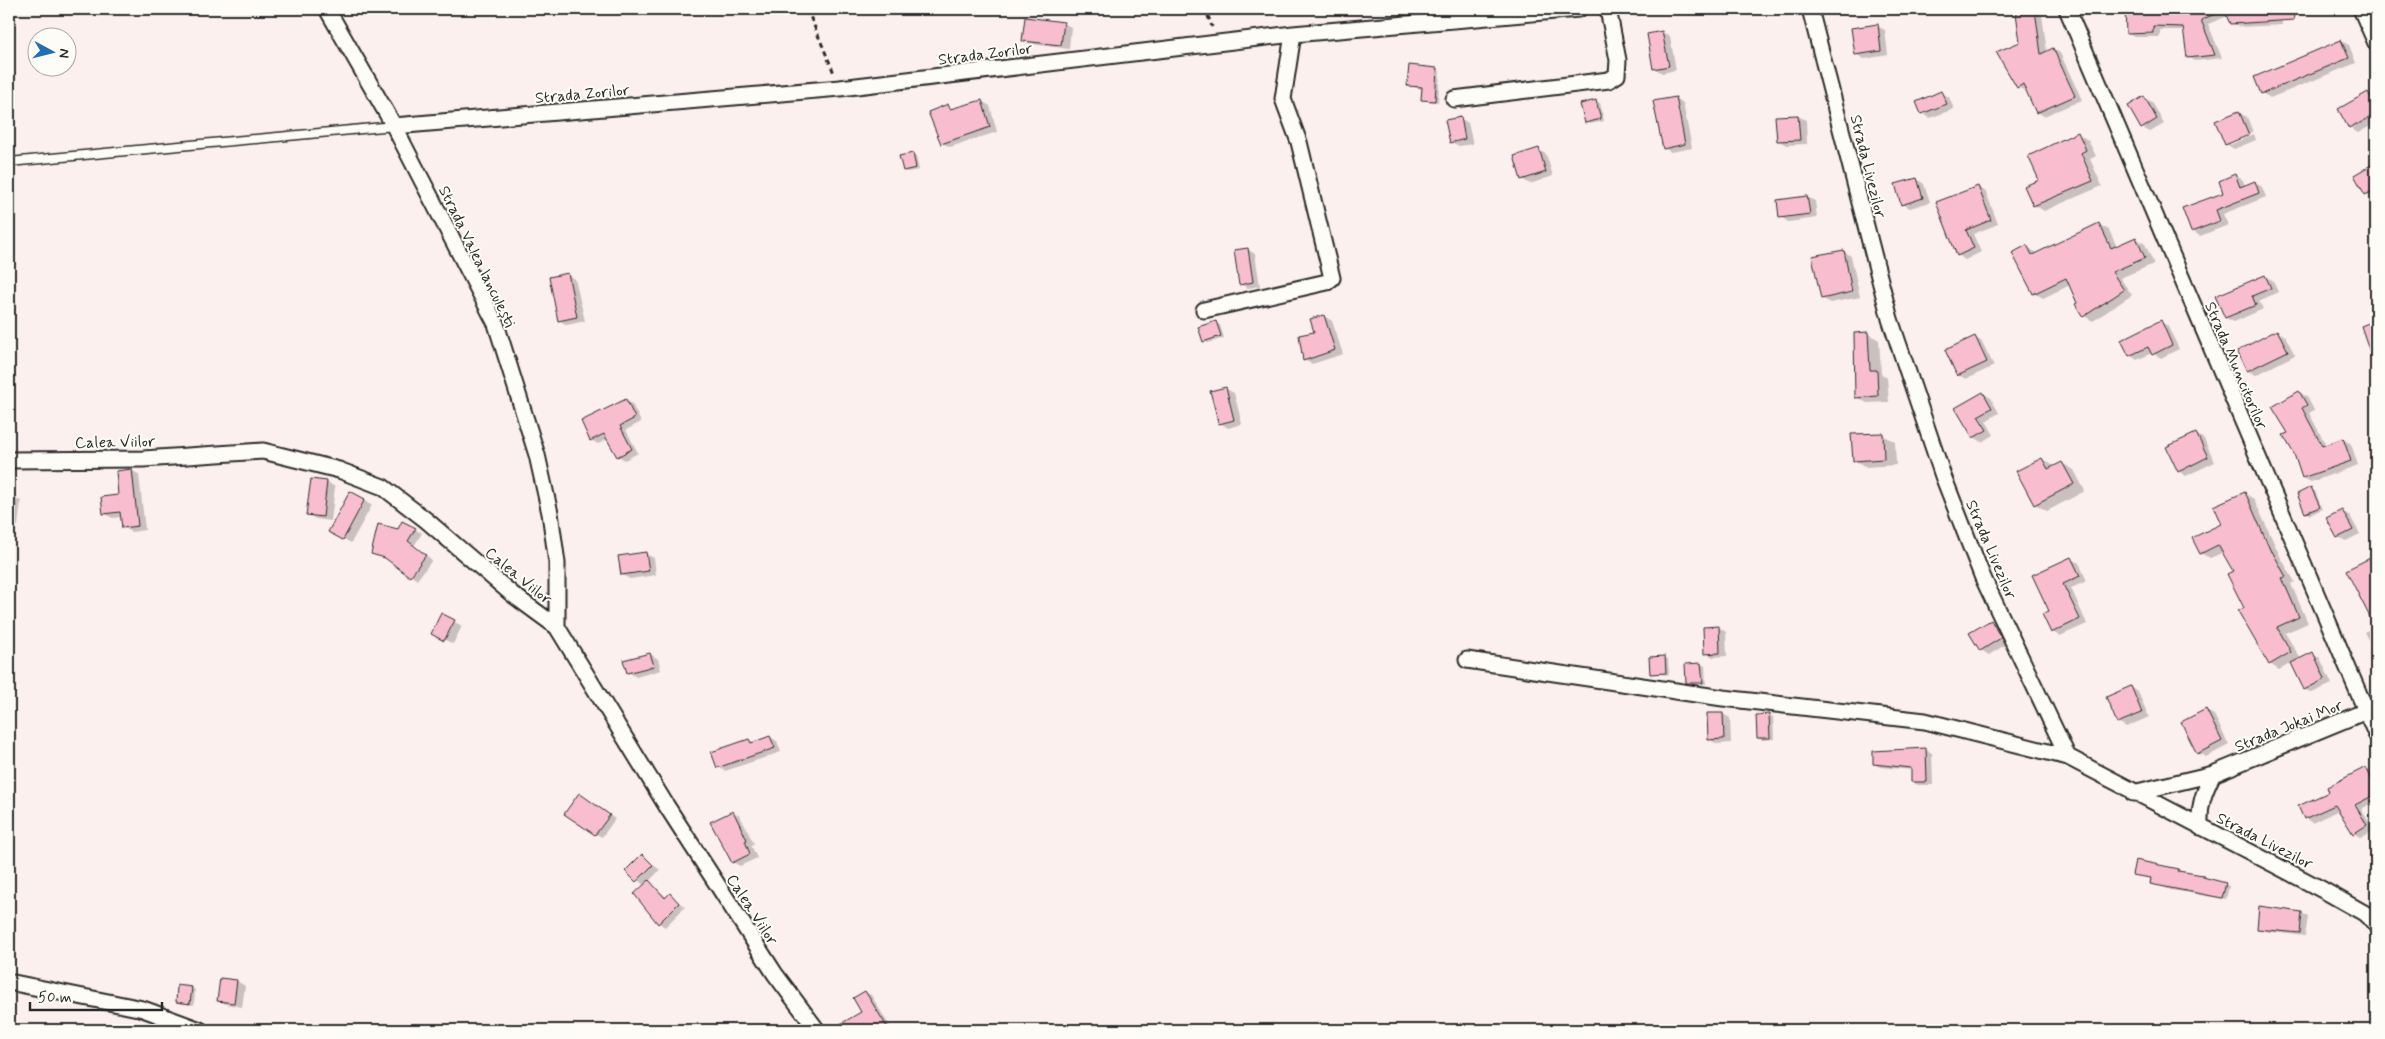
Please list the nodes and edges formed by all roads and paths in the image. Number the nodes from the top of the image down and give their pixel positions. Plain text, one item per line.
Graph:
1 (327, 9) edge
2 (807, 9) edge
3 (1202, 9) edge
4 (1579, 9) edge
5 (1608, 9) edge
6 (1810, 9) edge
7 (2067, 9) edge
8 (2361, 9) edge
9 (1293, 34) junction
10 (2376, 43) edge
11 (1213, 44) junction
12 (840, 88) junction
13 (1454, 100) dead end
14 (394, 126) junction
15 (9, 162) edge
16 (1204, 310) dead end
17 (9, 460) edge
18 (557, 627) junction
19 (1466, 660) dead end
20 (2371, 710) edge
21 (2376, 734) edge
22 (2068, 757) junction
23 (2212, 774) junction
24 (2133, 793) junction
25 (2200, 827) junction
26 (2376, 924) edge
27 (9, 982) edge
28 (200, 1030) edge
29 (817, 1030) edge

1 - 14 street, Strada Valea Ianculești
2 - 12 path
3 - 11 path
4 - 9 street, Strada Zorilor
5 - 13 street
6 - 22 street, Strada Livezilor
7 - 20 street, Strada Muncitorilor
8 - 10 street
9 - 11 street, Strada Zorilor
9 - 16 street
11 - 12 street, Strada Zorilor
12 - 14 street, Strada Zorilor
14 - 15 lane
14 - 18 street, Strada Valea Ianculești
17 - 18 street, Calea Viilor
18 - 29 street, Calea Viilor
19 - 22 street
20 - 21 street, Strada Muncitorilor
20 - 23 street, Strada Jokai Mor
22 - 24 street, Strada Livezilor
23 - 24 street, Strada Jokai Mor
23 - 25 street
24 - 25 street, Strada Livezilor
25 - 26 street, Strada Livezilor
27 - 28 street

